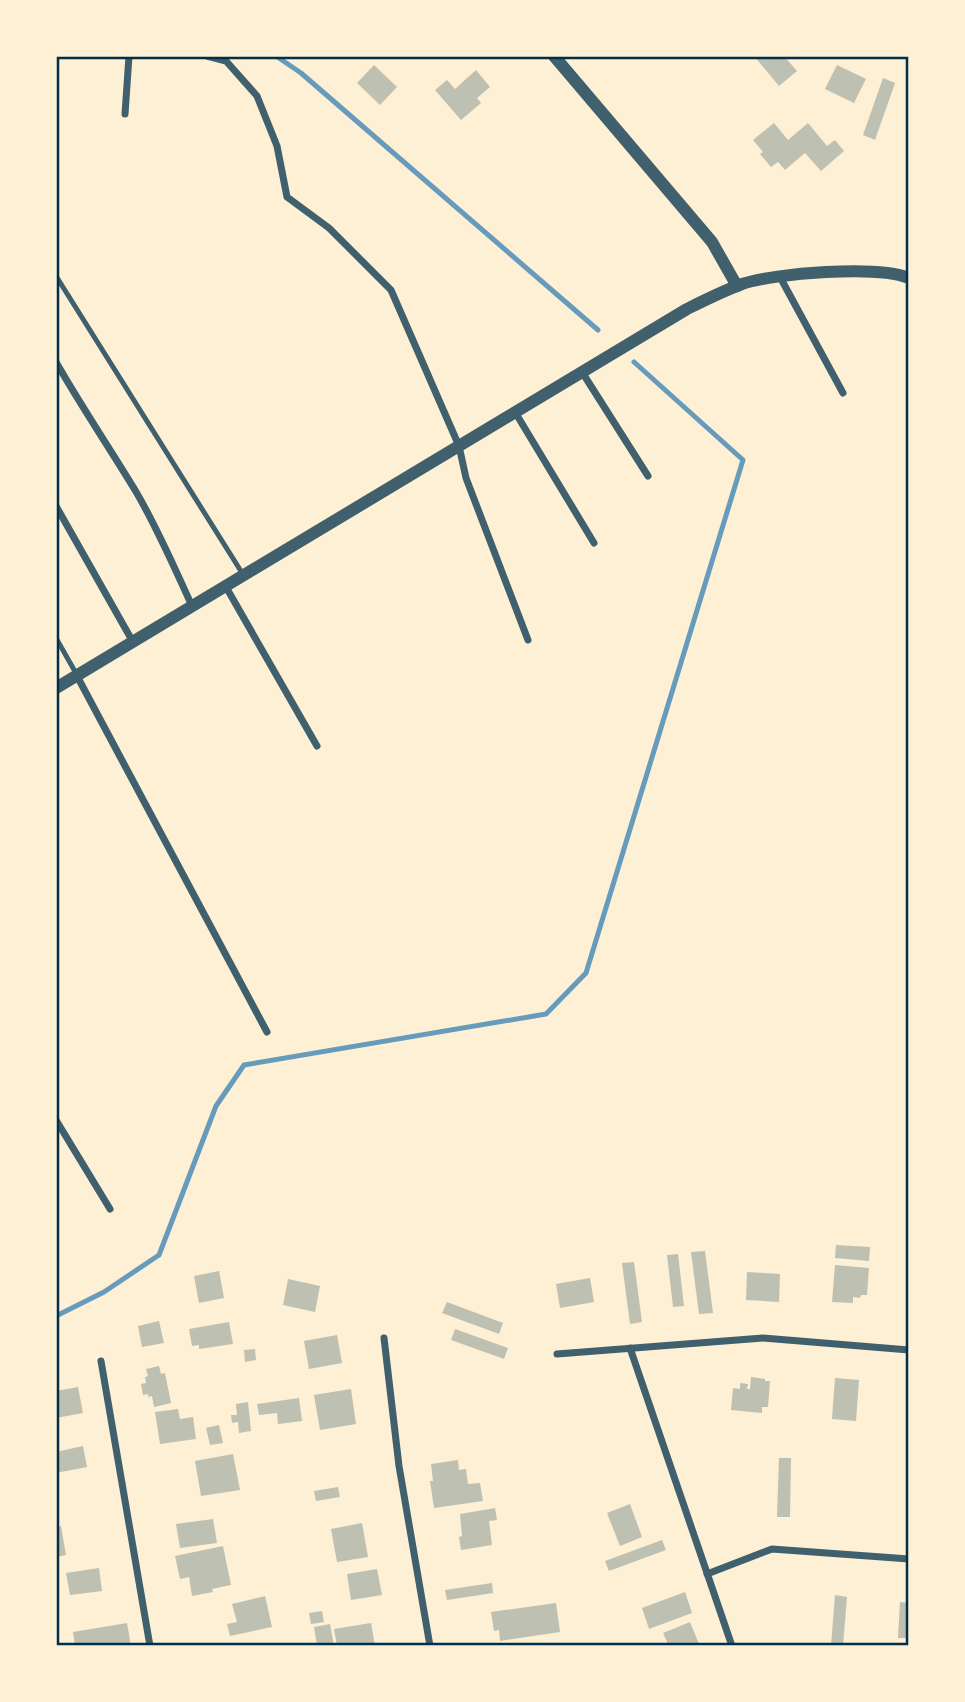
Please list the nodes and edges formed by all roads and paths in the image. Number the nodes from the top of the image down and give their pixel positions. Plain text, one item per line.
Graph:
1 (129, 56) edge
2 (207, 56) edge
3 (561, 58) edge
4 (125, 114) dead end
5 (56, 276) edge
6 (780, 277) junction
7 (909, 278) edge
8 (737, 286) junction
9 (56, 362) edge
10 (582, 372) junction
11 (843, 393) dead end
12 (515, 412) junction
13 (459, 446) junction
14 (648, 476) dead end
15 (56, 506) edge
16 (594, 543) dead end
17 (244, 576) junction
18 (226, 587) junction
19 (192, 606) junction
20 (56, 638) edge
21 (528, 640) dead end
22 (133, 642) junction
23 (77, 676) junction
24 (56, 688) edge
25 (317, 746) dead end
26 (267, 1032) dead end
27 (56, 1120) edge
28 (110, 1209) dead end
29 (384, 1338) dead end
30 (630, 1348) junction
31 (909, 1350) edge
32 (557, 1354) dead end
33 (101, 1360) dead end
34 (909, 1559) edge
35 (707, 1574) junction
36 (150, 1646) edge
37 (430, 1646) edge
38 (732, 1646) edge

1 - 4 street
2 - 13 street
3 - 8 street
5 - 17 lane
6 - 7 street
6 - 8 street
6 - 11 street
8 - 10 street
9 - 19 street
10 - 12 street
10 - 14 street
12 - 13 street
12 - 16 street
13 - 17 street
13 - 21 street
15 - 22 street
17 - 18 street
18 - 19 street
18 - 25 street
19 - 22 street
20 - 23 lane
22 - 23 street
23 - 24 street
23 - 26 street
27 - 28 street
29 - 37 street
30 - 31 street
30 - 32 street
30 - 35 street
33 - 36 street
34 - 35 street
35 - 38 street

